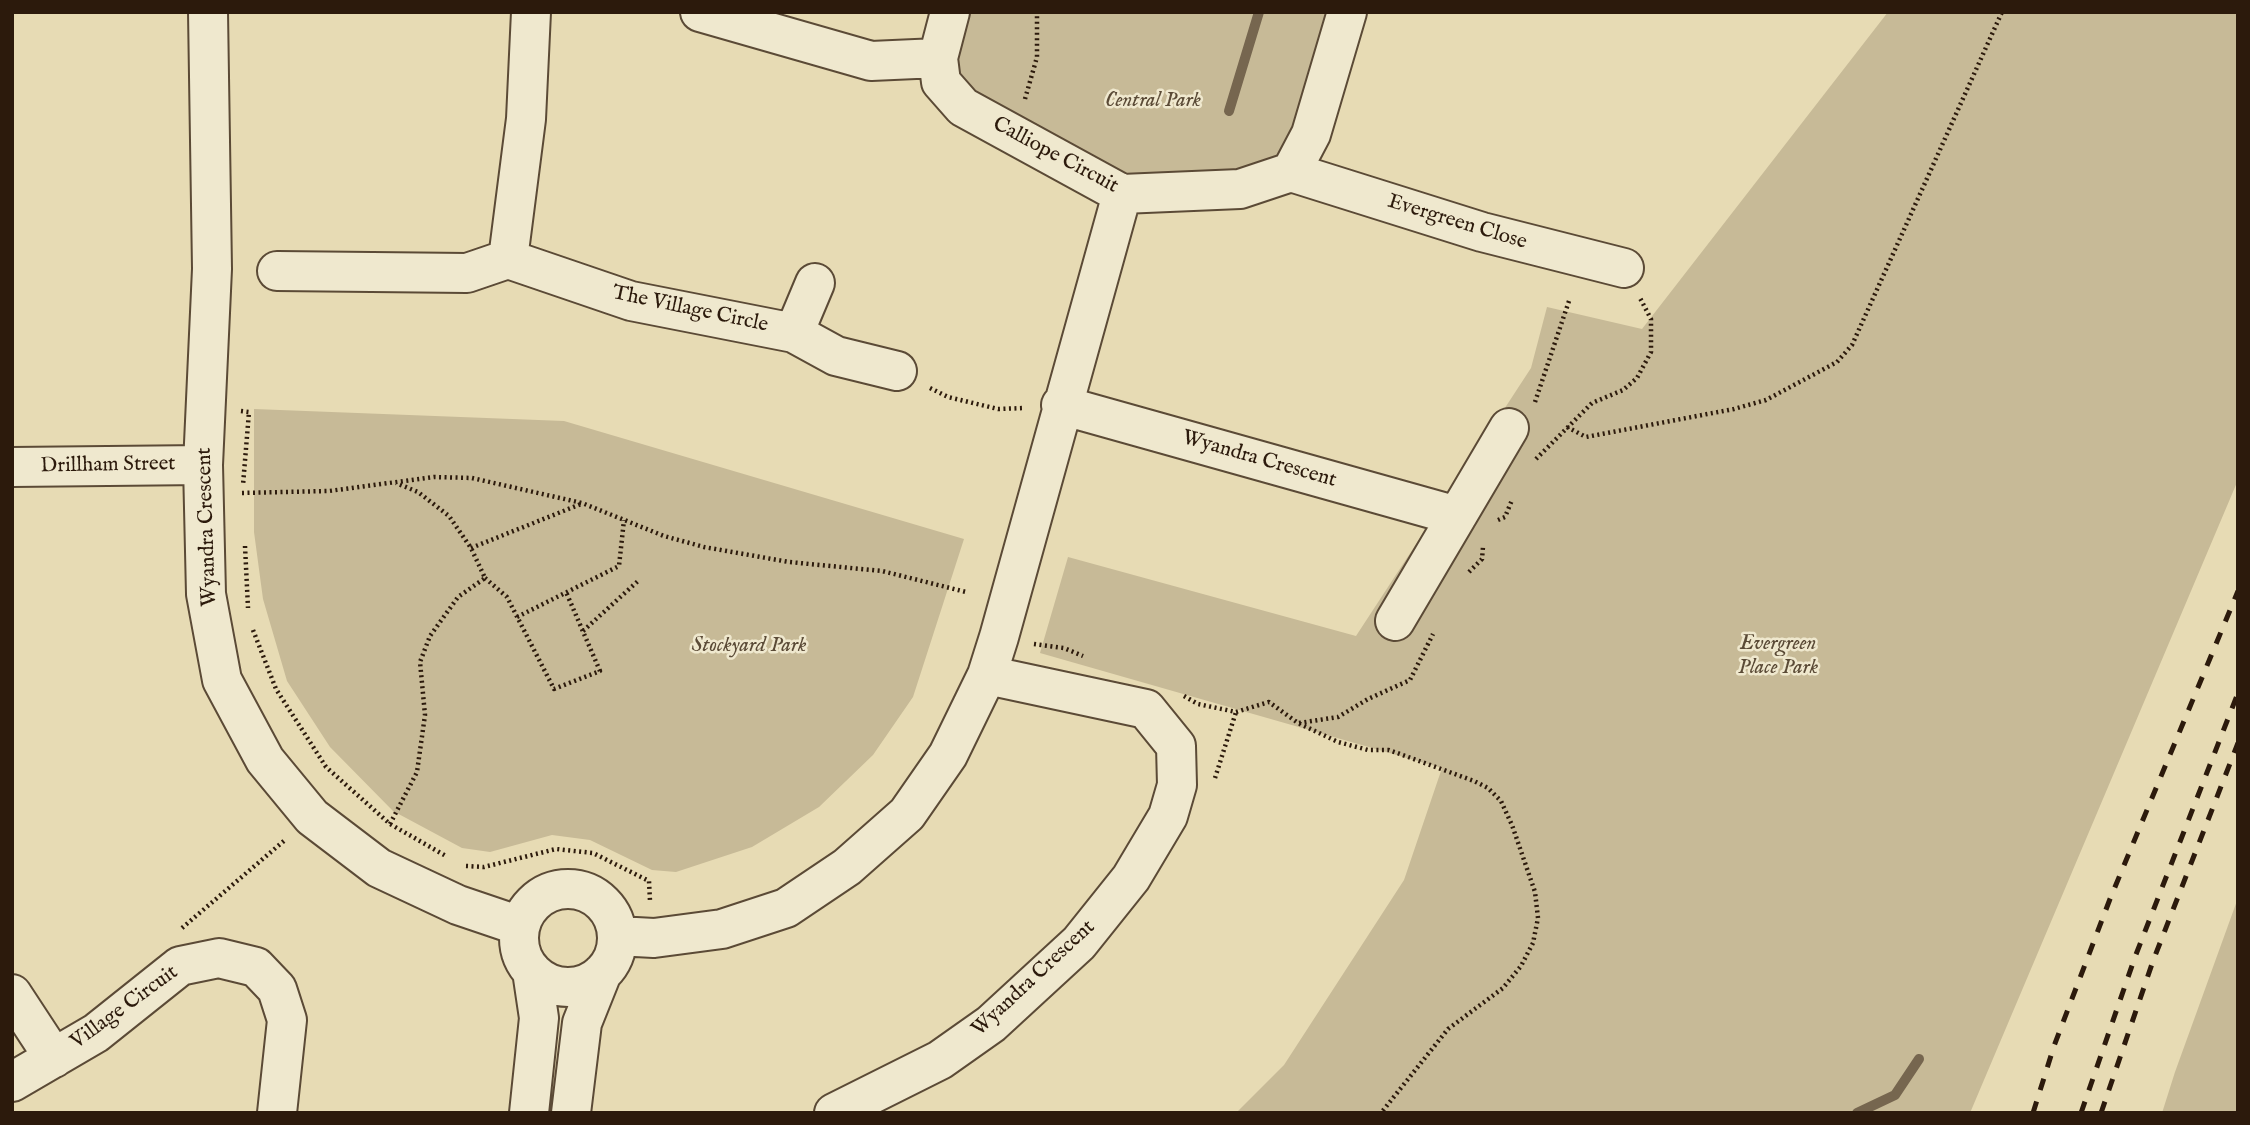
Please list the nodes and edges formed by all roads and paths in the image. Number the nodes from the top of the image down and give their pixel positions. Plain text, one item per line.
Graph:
1 (208, 12) edge
2 (531, 12) edge
3 (950, 12) edge
4 (1037, 12) edge
5 (1347, 12) edge
6 (2002, 12) edge
7 (711, 14) edge
8 (938, 58) junction
9 (1037, 106) dead end
10 (1291, 172) junction
11 (1122, 194) junction
12 (508, 259) junction
13 (1624, 268) joint
14 (277, 271) dead end
15 (815, 283) dead end
16 (1570, 298) dead end
17 (794, 333) junction
18 (897, 370) joint
19 (1061, 405) junction
20 (207, 411) junction
21 (1567, 427) junction
22 (1509, 428) joint
23 (1534, 461) dead end
24 (203, 465) junction
25 (12, 467) edge
26 (395, 483) junction
27 (242, 493) junction
28 (1515, 494) dead end
29 (582, 503) junction
30 (242, 504) dead end
31 (624, 520) junction
32 (1495, 521) dead end
33 (1470, 526) junction
34 (244, 539) dead end
35 (471, 548) junction
36 (1468, 574) dead end
37 (485, 578) junction
38 (638, 581) dead end
39 (566, 592) junction
40 (965, 592) dead end
41 (517, 617) junction
42 (1395, 621) dead end
43 (1437, 625) dead end
44 (583, 631) junction
45 (1027, 643) dead end
46 (1086, 657) dead end
47 (987, 676) junction
48 (1178, 693) dead end
49 (1298, 723) junction
50 (312, 817) junction
51 (390, 824) junction
52 (451, 859) dead end
53 (463, 866) dead end
54 (520, 926) junction
55 (636, 937) junction
56 (180, 966) junction
57 (531, 971) junction
58 (602, 973) junction
59 (12, 994) edge
60 (54, 1058) junction
61 (12, 1082) edge
62 (277, 1113) edge
63 (529, 1113) edge
64 (571, 1113) edge
65 (834, 1113) edge
66 (1381, 1113) edge

1 - 20 street, Wyandra Crescent
2 - 12 street
3 - 8 street
4 - 9 path
5 - 10 street
6 - 21 path
7 - 8 street
8 - 11 street, Calliope Circuit
10 - 11 street, Calliope Circuit
10 - 13 street, Evergreen Close
11 - 19 street
12 - 14 street
12 - 17 street, The Village Circle
13 - 21 path
15 - 17 street, The Village Circle
16 - 22 path
17 - 18 street, The Village Circle
18 - 19 path
19 - 33 street, Wyandra Crescent
19 - 47 street
20 - 24 street, Wyandra Crescent
20 - 27 path
21 - 23 path
22 - 33 street
24 - 25 street, Drillham Street
24 - 50 street, Wyandra Crescent
26 - 27 path
26 - 29 path
26 - 35 path
27 - 30 path
28 - 32 path
29 - 31 path
29 - 35 path
31 - 39 path
31 - 40 path
33 - 36 path
33 - 42 street
34 - 51 path
35 - 37 path
37 - 41 path
37 - 51 path
38 - 44 path
39 - 41 path
39 - 44 path
41 - 44 path
43 - 49 path
45 - 46 path
47 - 55 street
47 - 65 street, Wyandra Crescent
48 - 49 path
49 - 66 path
50 - 54 street, Wyandra Crescent
50 - 56 path
51 - 52 path
53 - 55 path
54 - 55 street
54 - 57 street
55 - 58 street
56 - 60 street, Village Circuit
56 - 62 street, Village Circuit
57 - 58 street
57 - 63 street
58 - 64 street
59 - 60 street
60 - 61 street, Village Circuit

